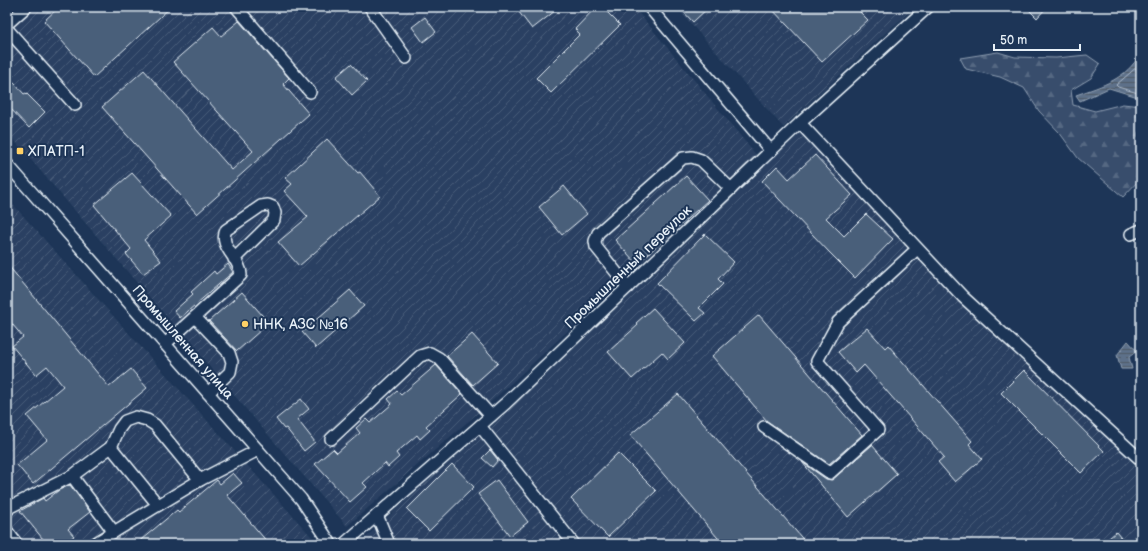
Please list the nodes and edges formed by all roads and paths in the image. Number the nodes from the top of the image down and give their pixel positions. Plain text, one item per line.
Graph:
1 (26, 7) edge
2 (236, 7) edge
3 (370, 7) edge
4 (649, 7) edge
5 (928, 7) edge
6 (7, 24) edge
7 (7, 28) edge
8 (406, 58) dead end
9 (310, 92) dead end
10 (76, 105) dead end
11 (800, 123) junction
12 (771, 151) junction
13 (7, 164) edge
14 (730, 189) junction
15 (917, 249) junction
16 (234, 259) junction
17 (628, 287) junction
18 (195, 318) junction
19 (165, 344) junction
20 (208, 393) junction
21 (491, 416) junction
22 (480, 426) junction
23 (764, 427) dead end
24 (331, 440) dead end
25 (111, 447) junction
26 (258, 450) junction
27 (1141, 460) edge
28 (72, 476) junction
29 (200, 480) junction
30 (158, 505) junction
31 (7, 511) edge
32 (377, 516) junction
33 (7, 531) edge
34 (114, 532) junction
35 (356, 539) edge
36 (17, 544) edge
37 (94, 544) edge
38 (331, 544) edge
39 (344, 544) edge
40 (389, 544) edge
41 (574, 544) edge

1 - 6 street
2 - 9 street
3 - 8 street
4 - 12 street
5 - 11 street, Промышленный переулок
7 - 10 street
11 - 12 street, Промышленный переулок
11 - 15 street
12 - 14 street, Промышленный переулок
13 - 19 street, Промышленная улица
14 - 17 street, Промышленный переулок
14 - 17 street
15 - 23 street
15 - 27 street
16 - 16 street
16 - 18 street
17 - 21 street, Промышленный переулок
18 - 19 street
18 - 20 street
19 - 20 street, Промышленная улица
20 - 26 street, Промышленная улица
21 - 22 street, Промышленный переулок
21 - 24 street
22 - 32 street, Промышленный переулок
22 - 41 street
25 - 28 street
25 - 29 street
25 - 30 street
26 - 29 street
26 - 38 street, Промышленная улица
28 - 31 street
28 - 34 street
29 - 30 street
30 - 34 street
32 - 35 street, Промышленный переулок
32 - 40 street
33 - 36 street
34 - 37 street
35 - 39 street, Промышленный переулок

